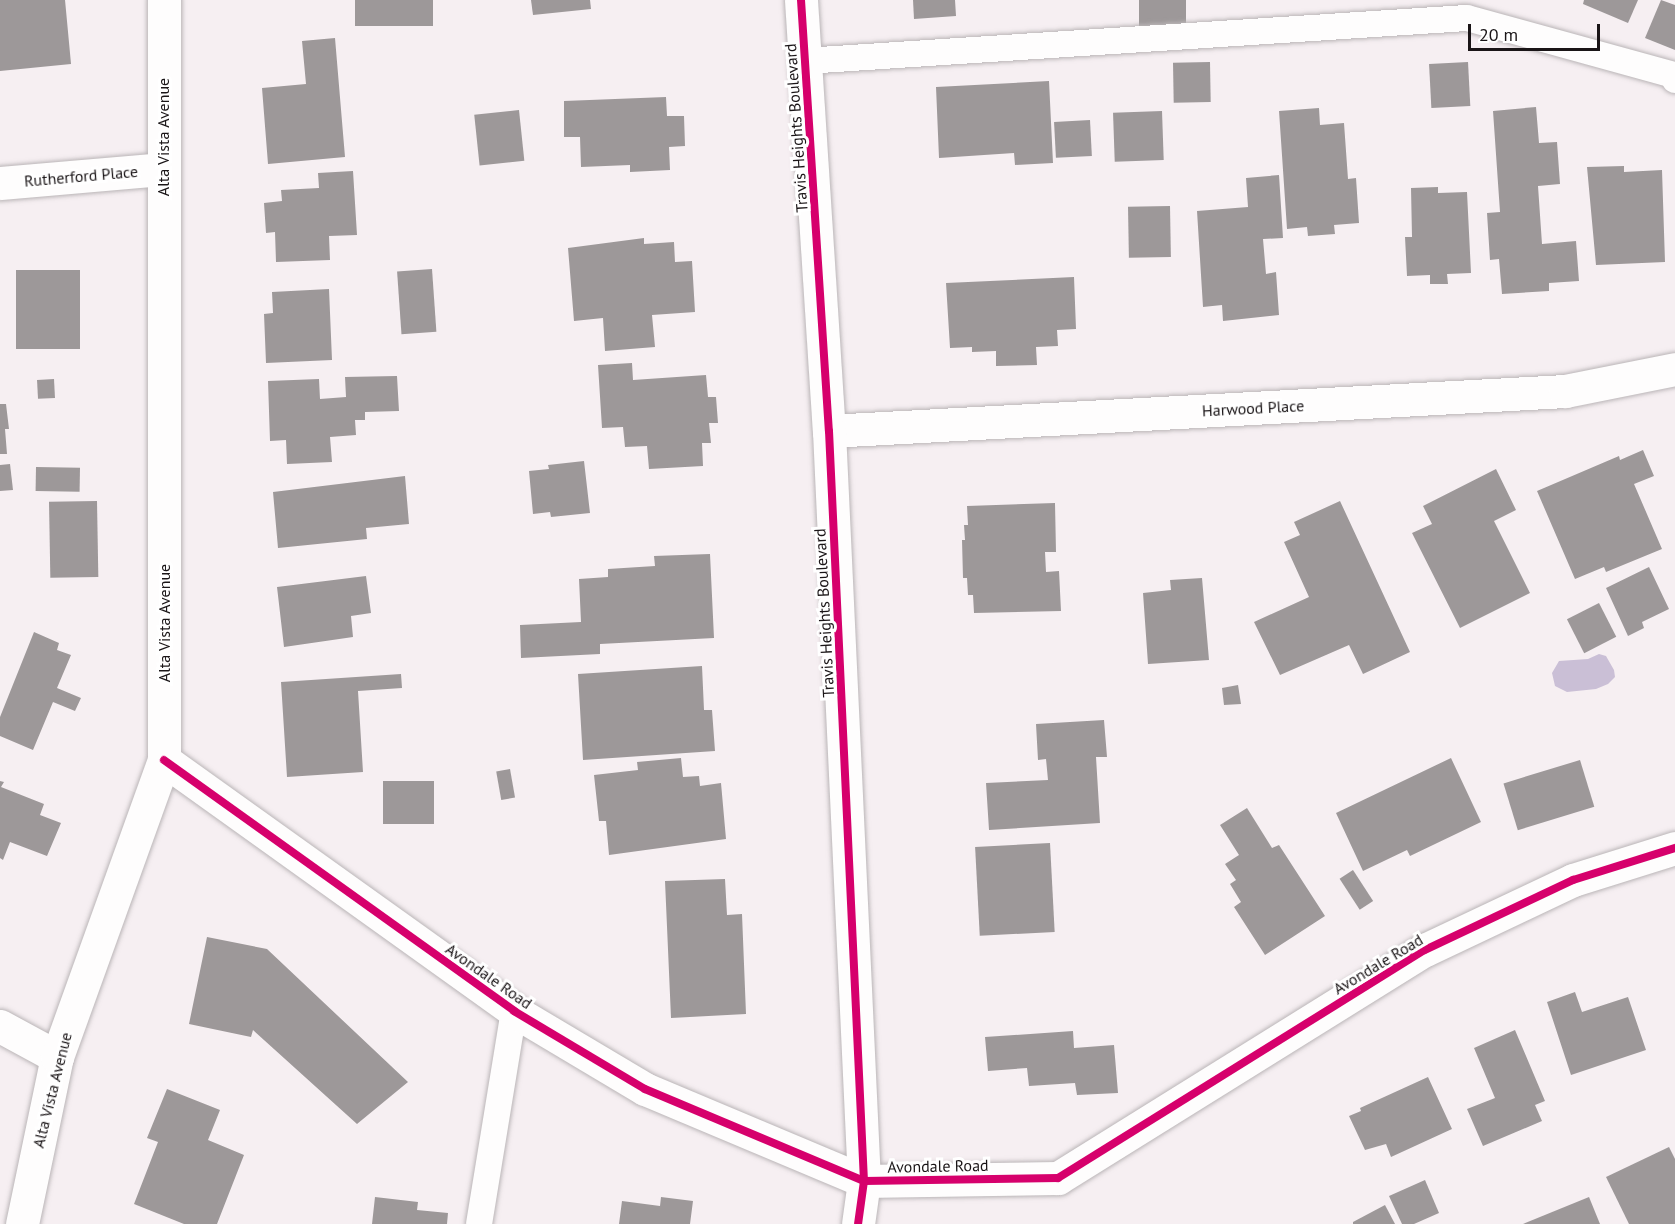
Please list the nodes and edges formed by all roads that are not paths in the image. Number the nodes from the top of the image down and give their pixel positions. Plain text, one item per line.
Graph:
1 (165, 0) edge
2 (801, 0) edge
3 (805, 61) junction
4 (1675, 80) edge
5 (162, 170) junction
6 (0, 183) edge
7 (1675, 369) edge
8 (829, 430) junction
9 (164, 760) junction
10 (1675, 848) edge
11 (514, 1011) junction
12 (0, 1026) edge
13 (57, 1057) junction
14 (864, 1181) junction
15 (22, 1224) edge
16 (479, 1224) edge
17 (858, 1224) edge

1 - 5 street, Alta Vista Avenue
2 - 3 street, Travis Heights Boulevard
3 - 4 lane
3 - 8 street, Travis Heights Boulevard
5 - 6 street, Rutherford Place
5 - 9 street, Alta Vista Avenue
7 - 8 street, Harwood Place
8 - 14 street, Travis Heights Boulevard
9 - 11 street, Avondale Road
9 - 13 street, Alta Vista Avenue
10 - 14 street, Avondale Road
11 - 14 street, Avondale Road
11 - 16 lane
12 - 13 street
13 - 15 street, Alta Vista Avenue
14 - 17 street, Travis Heights Boulevard

